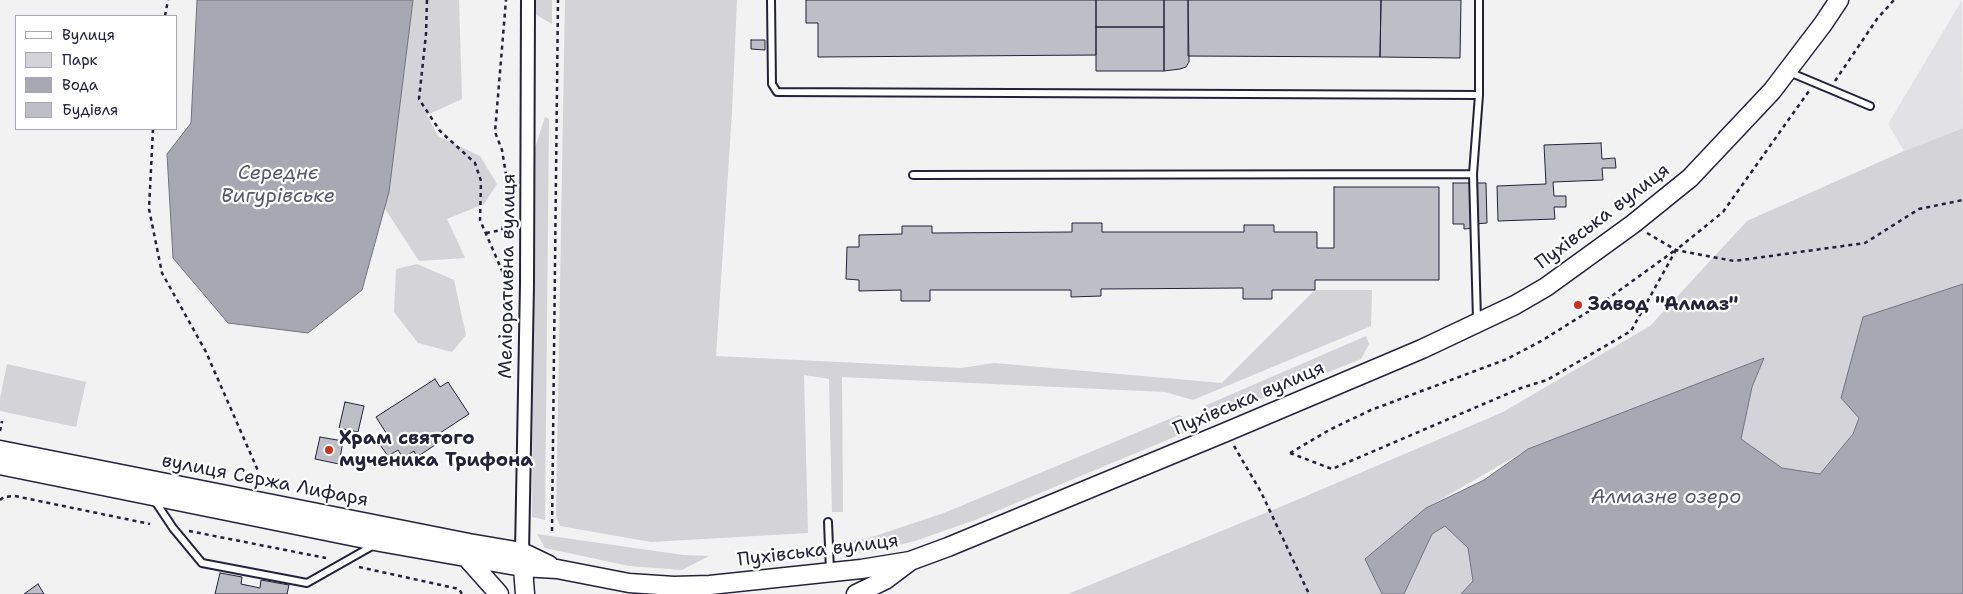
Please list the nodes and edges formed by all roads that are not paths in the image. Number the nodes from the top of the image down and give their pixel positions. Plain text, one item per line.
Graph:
1 (528, 0) edge
2 (771, 0) edge
3 (1479, 0) edge
4 (1839, 0) edge
5 (1788, 71) junction
6 (1479, 95) junction
7 (1870, 106) dead end
8 (1474, 174) junction
9 (913, 176) dead end
10 (1477, 324) junction
11 (0, 450) edge
12 (0, 465) edge
13 (152, 496) junction
14 (828, 522) dead end
15 (380, 542) junction
16 (466, 557) junction
17 (522, 559) junction
18 (910, 561) junction
19 (830, 573) junction
20 (499, 594) edge
21 (526, 594) edge
22 (856, 594) edge

1 - 17 street, Меліоративна вулиця
2 - 6 lane
3 - 6 lane
4 - 5 street, Пухівська вулиця
5 - 7 lane
5 - 10 street, Пухівська вулиця
6 - 8 lane
8 - 9 lane
8 - 10 lane
10 - 18 street, Пухівська вулиця
11 - 17 street, вулиця Сержа Лифаря
12 - 13 street, вулиця Сержа Лифаря
13 - 15 street, вулиця Сержа Лифаря
13 - 15 lane
14 - 19 lane
15 - 16 street, вулиця Сержа Лифаря
16 - 17 street, вулиця Сержа Лифаря
16 - 20 street
17 - 19 street, Пухівська вулиця
17 - 21 street
18 - 19 street, Пухівська вулиця
18 - 22 street

